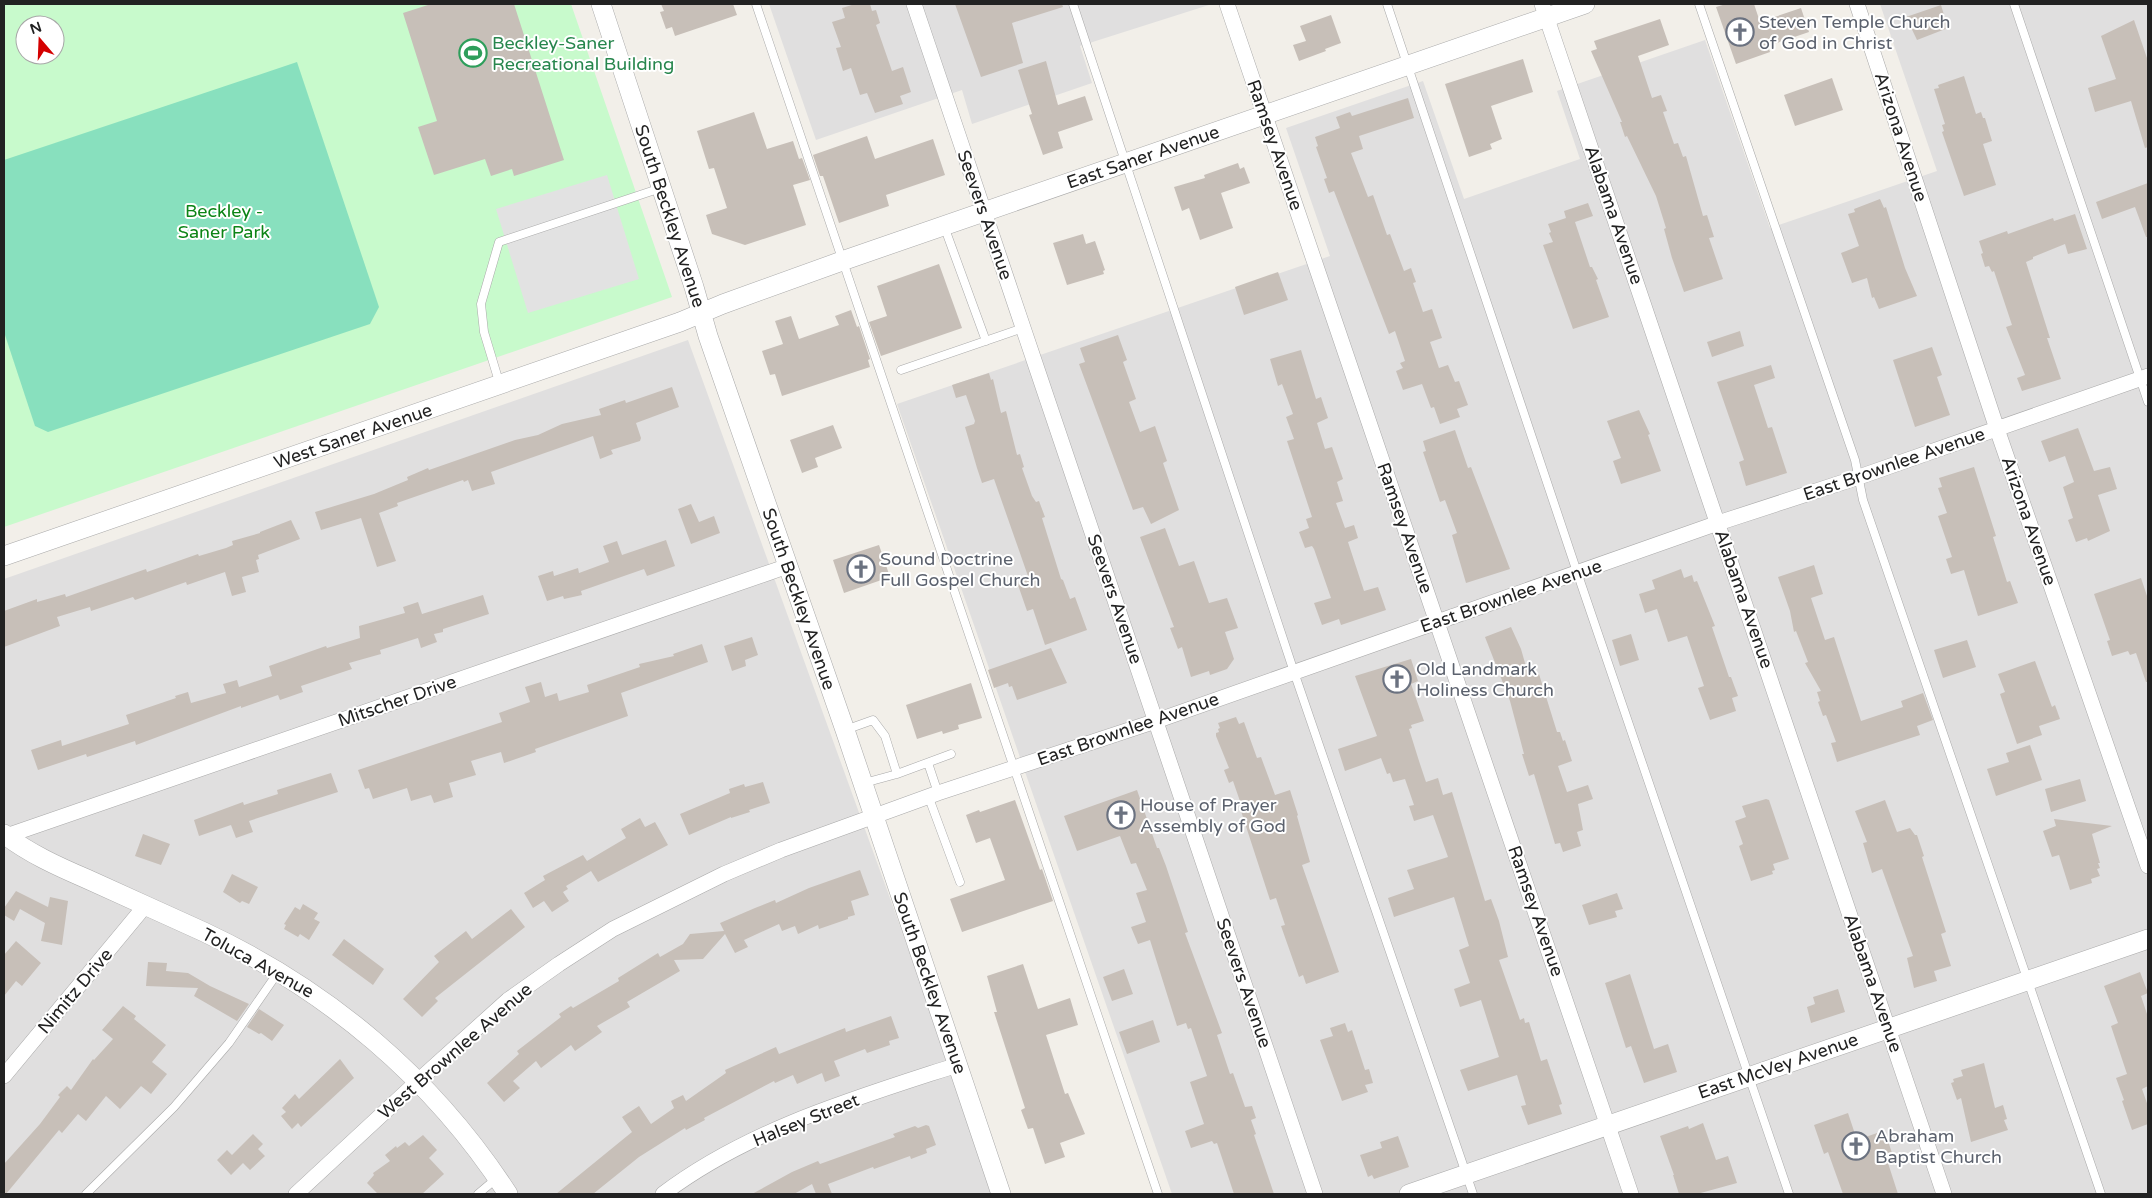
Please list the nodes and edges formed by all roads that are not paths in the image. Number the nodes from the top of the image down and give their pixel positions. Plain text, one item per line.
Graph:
1 (601, 4) edge
2 (756, 4) edge
3 (914, 4) edge
4 (1074, 4) edge
5 (1228, 4) edge
6 (1387, 4) edge
7 (1585, 4) edge
8 (1699, 4) edge
9 (1857, 4) edge
10 (2014, 4) edge
11 (1544, 10) edge
12 (1408, 66) junction
13 (1264, 115) junction
14 (1126, 164) junction
15 (662, 188) junction
16 (984, 213) junction
17 (944, 226) junction
18 (842, 261) junction
19 (702, 313) junction
20 (1023, 328) junction
21 (986, 341) junction
22 (901, 370) dead end
23 (2144, 377) edge
24 (500, 385) junction
25 (2148, 402) edge
26 (1997, 429) junction
27 (1859, 478) junction
28 (1718, 523) junction
29 (4, 556) edge
30 (788, 566) junction
31 (1577, 572) junction
32 (1437, 621) junction
33 (1294, 672) junction
34 (1156, 721) junction
35 (845, 730) junction
36 (951, 754) dead end
37 (928, 763) junction
38 (1014, 768) junction
39 (897, 774) junction
40 (862, 784) junction
41 (933, 795) junction
42 (874, 817) junction
43 (5, 835) edge
44 (2148, 866) edge
45 (960, 882) dead end
46 (146, 906) junction
47 (2148, 939) edge
48 (279, 971) junction
49 (2029, 980) junction
50 (1888, 1027) junction
51 (957, 1064) junction
52 (4, 1076) edge
53 (1749, 1077) junction
54 (418, 1080) junction
55 (1608, 1126) junction
56 (1466, 1174) junction
57 (497, 1178) junction
58 (86, 1194) edge
59 (296, 1194) edge
60 (478, 1194) edge
61 (508, 1194) edge
62 (663, 1194) edge
63 (1001, 1194) edge
64 (1158, 1194) edge
65 (1315, 1194) edge
66 (1408, 1194) edge
67 (1472, 1194) edge
68 (1631, 1194) edge
69 (1789, 1194) edge
70 (1944, 1194) edge
71 (2101, 1194) edge

1 - 15 street, South Beckley Avenue
2 - 18 lane
3 - 16 street, Seevers Avenue
4 - 14 lane
5 - 13 street, Ramsey Avenue
6 - 12 lane
7 - 11 street, East Saner Avenue
8 - 27 lane
9 - 26 street, Arizona Avenue
10 - 23 lane
11 - 12 street, East Saner Avenue
11 - 28 street, Alabama Avenue
12 - 13 street, East Saner Avenue
12 - 31 lane
13 - 14 street, East Saner Avenue
13 - 32 street, Ramsey Avenue
14 - 16 street, East Saner Avenue
14 - 33 lane
15 - 19 street, South Beckley Avenue
15 - 24 lane
16 - 17 street, East Saner Avenue
16 - 20 street, Seevers Avenue
17 - 18 street, East Saner Avenue
17 - 21 lane
18 - 19 street, East Saner Avenue
18 - 38 lane
19 - 24 street, West Saner Avenue
19 - 30 street, South Beckley Avenue
20 - 21 lane
20 - 34 street, Seevers Avenue
21 - 22 lane
23 - 25 lane
23 - 26 street, East Brownlee Avenue
24 - 29 street, West Saner Avenue
26 - 27 street, East Brownlee Avenue
26 - 44 street, Arizona Avenue
27 - 28 street, East Brownlee Avenue
27 - 49 lane
28 - 31 street, East Brownlee Avenue
28 - 50 street, Alabama Avenue
30 - 35 street, South Beckley Avenue
30 - 43 street, Mitscher Drive
31 - 32 street, East Brownlee Avenue
31 - 53 lane
32 - 33 street, East Brownlee Avenue
32 - 55 street, Ramsey Avenue
33 - 34 street, East Brownlee Avenue
33 - 56 lane
34 - 38 street, East Brownlee Avenue
34 - 65 street, Seevers Avenue
35 - 39 lane
35 - 40 street, South Beckley Avenue
36 - 37 lane
37 - 39 lane
37 - 41 lane
38 - 41 street, East Brownlee Avenue
38 - 64 lane
39 - 40 lane
40 - 42 street, South Beckley Avenue
41 - 42 street, East Brownlee Avenue
41 - 45 lane
42 - 51 street, South Beckley Avenue
42 - 54 street, West Brownlee Avenue
43 - 46 street, Toluca Avenue
46 - 48 street, Toluca Avenue
46 - 52 street, Nimitz Drive
47 - 49 street, East McVey Avenue
48 - 54 street, Toluca Avenue
48 - 58 lane
49 - 50 street, East McVey Avenue
49 - 71 lane
50 - 53 street, East McVey Avenue
50 - 70 street, Alabama Avenue
51 - 62 street, Halsey Street
51 - 63 street, South Beckley Avenue
53 - 55 street, East McVey Avenue
53 - 69 lane
54 - 57 street, Toluca Avenue
54 - 59 street, West Brownlee Avenue
55 - 56 street, East McVey Avenue
55 - 68 street, Ramsey Avenue
56 - 66 street, East McVey Avenue
56 - 67 lane
57 - 60 lane
57 - 61 street, Toluca Avenue

